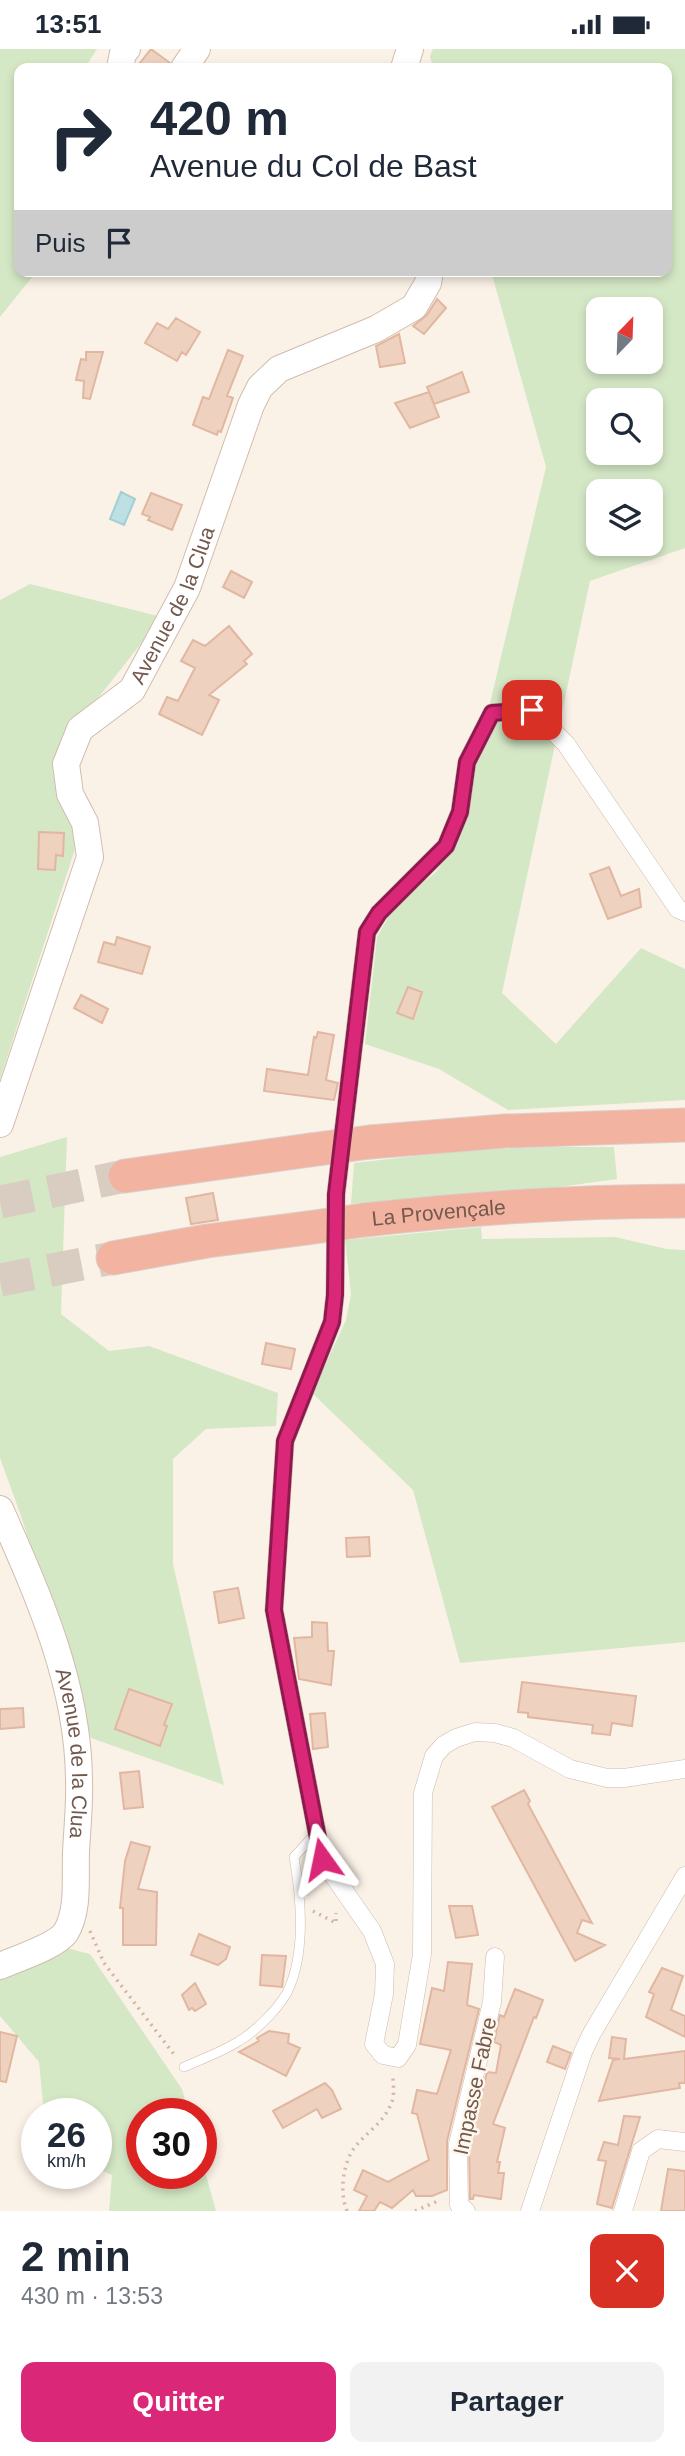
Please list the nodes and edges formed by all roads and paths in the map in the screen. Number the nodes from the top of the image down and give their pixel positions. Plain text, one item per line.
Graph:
1 (429, 277) edge
2 (685, 912) edge
3 (0, 1124) edge
4 (685, 1125) edge
5 (125, 1176) tunnel mouth
6 (685, 1201) edge
7 (113, 1258) tunnel mouth
8 (0, 1509) edge
9 (685, 1769) edge
10 (316, 1833) junction
11 (685, 1876) edge
12 (338, 1882) junction
13 (74, 1902) junction
14 (299, 1942) junction
15 (495, 1957) dead end
16 (0, 1966) edge
17 (393, 2057) junction
18 (184, 2067) joint
19 (685, 2142) edge
20 (463, 2208) edge
21 (347, 2211) edge
22 (415, 2211) edge
23 (530, 2211) edge
24 (623, 2211) edge

1 - 3 street, Avenue de la Clua
2 - 10 street
4 - 5 highway, bridge
6 - 7 highway, La Provençale, bridge
8 - 13 street, Avenue de la Clua
9 - 17 street
10 - 12 street
10 - 14 lane
11 - 23 street
12 - 14 path
12 - 17 street
13 - 16 street, Avenue de la Clua
13 - 18 path
14 - 18 lane
15 - 20 street, Impasse Fabre
17 - 21 path
19 - 24 street
20 - 22 path

